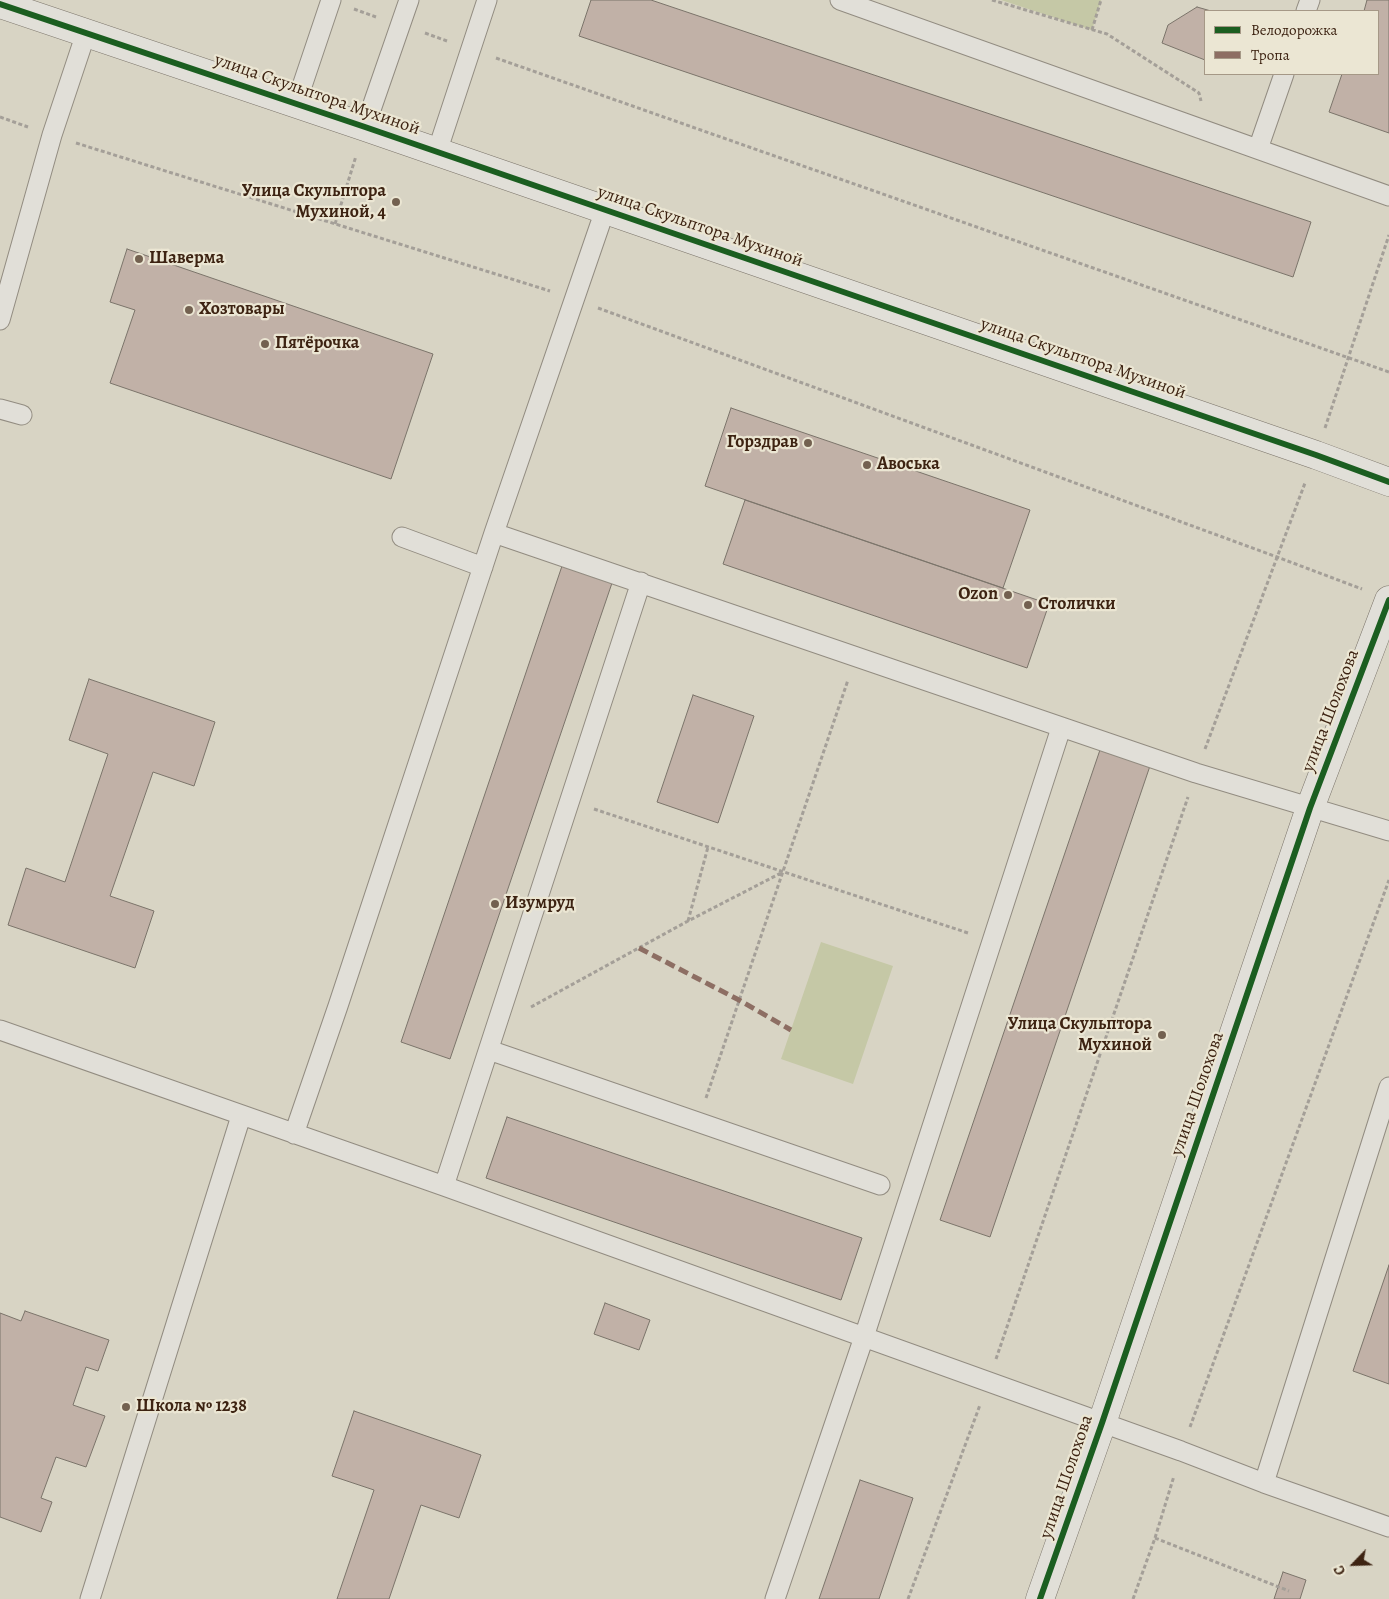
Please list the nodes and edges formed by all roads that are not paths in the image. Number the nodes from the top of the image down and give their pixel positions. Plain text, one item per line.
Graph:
1 (330, 0) edge
2 (409, 0) edge
3 (487, 0) edge
4 (840, 0) edge
5 (0, 4) edge
6 (86, 33) junction
7 (1284, 75) edge
8 (296, 104) junction
9 (365, 127) junction
10 (1258, 149) junction
11 (437, 152) junction
12 (1389, 196) edge
13 (605, 210) junction
14 (0, 320) edge
15 (0, 409) edge
16 (22, 415) dead end
17 (1389, 482) edge
18 (494, 533) junction
19 (402, 537) dead end
20 (483, 567) junction
21 (641, 582) junction
22 (1389, 600) edge
23 (1061, 728) junction
24 (1310, 808) junction
25 (1389, 832) edge
26 (0, 1030) edge
27 (489, 1050) junction
28 (1389, 1087) edge
29 (242, 1116) junction
30 (294, 1134) junction
31 (880, 1185) dead end
32 (444, 1186) junction
33 (864, 1337) junction
34 (1102, 1423) junction
35 (1264, 1483) junction
36 (1389, 1527) edge
37 (90, 1599) edge
38 (775, 1599) edge
39 (1040, 1599) edge

1 - 8 lane
2 - 9 lane
3 - 11 lane
4 - 10 lane
5 - 6 street, улица Скульптора Мухиной
6 - 8 street, улица Скульптора Мухиной
6 - 14 lane
7 - 10 lane
8 - 9 street, улица Скульптора Мухиной
9 - 11 street, улица Скульптора Мухиной
10 - 12 lane
11 - 13 street, улица Скульптора Мухиной
13 - 17 street, улица Скульптора Мухиной
13 - 18 lane
15 - 16 lane
18 - 20 lane
18 - 21 lane
19 - 20 lane
20 - 30 lane
21 - 23 lane
21 - 27 lane
22 - 24 street, улица Шолохова
23 - 24 lane
23 - 33 lane
24 - 25 lane
24 - 34 street, улица Шолохова
26 - 29 lane
27 - 31 lane
27 - 32 lane
28 - 35 lane
29 - 30 lane
29 - 37 lane
30 - 32 lane
32 - 33 lane
33 - 34 lane
33 - 38 lane
34 - 35 lane
34 - 39 street, улица Шолохова
35 - 36 lane

